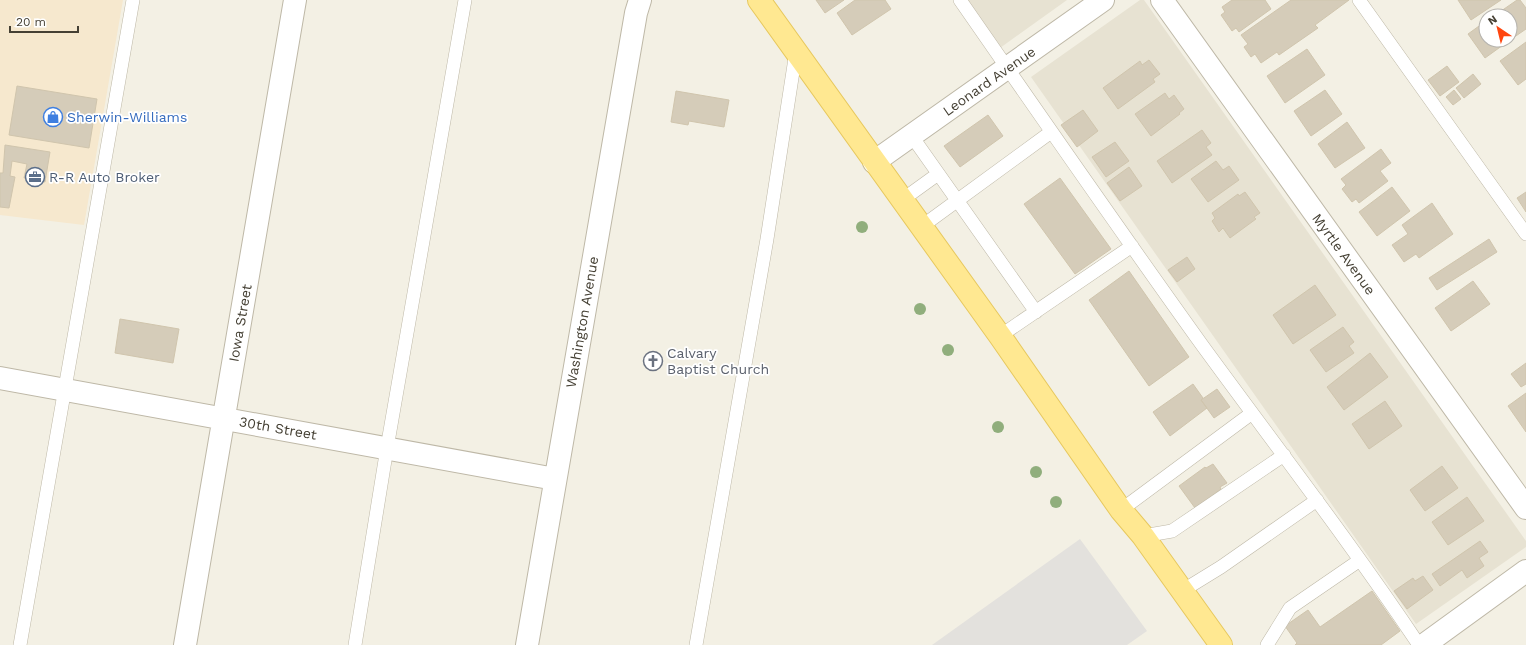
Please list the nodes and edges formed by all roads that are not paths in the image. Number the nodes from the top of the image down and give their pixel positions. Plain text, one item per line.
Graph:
1 (133, 0) edge
2 (295, 0) edge
3 (465, 0) edge
4 (640, 0) edge
5 (759, 0) edge
6 (960, 0) edge
7 (1103, 0) edge
8 (1162, 0) edge
9 (1359, 0) edge
10 (796, 52) junction
11 (1007, 68) junction
12 (1051, 132) junction
13 (911, 135) junction
14 (874, 162) junction
15 (938, 174) junction
16 (902, 200) junction
17 (957, 200) junction
18 (921, 227) junction
19 (1526, 234) edge
20 (1132, 246) junction
21 (1036, 312) junction
22 (1000, 336) junction
23 (0, 378) edge
24 (64, 390) junction
25 (1252, 412) junction
26 (224, 418) junction
27 (387, 448) junction
28 (1284, 456) junction
29 (555, 479) junction
30 (1317, 500) junction
31 (1526, 508) edge
32 (1121, 510) junction
33 (1143, 536) junction
34 (1360, 560) junction
35 (1526, 571) edge
36 (1182, 591) junction
37 (20, 645) edge
38 (186, 645) edge
39 (355, 645) edge
40 (527, 645) edge
41 (696, 645) edge
42 (1221, 645) edge
43 (1267, 645) edge
44 (1424, 645) edge

1 - 24 lane
2 - 26 street, Iowa Street
3 - 27 lane
4 - 29 street, Washington Avenue
5 - 10 main road
6 - 11 lane
7 - 11 street, Leonard Avenue
8 - 31 street, Myrtle Avenue
9 - 19 lane
10 - 14 main road
10 - 41 lane
11 - 12 lane
11 - 13 street, Leonard Avenue
12 - 17 lane
12 - 20 lane
13 - 14 street, Leonard Avenue
13 - 15 lane
14 - 16 main road
15 - 16 lane
15 - 17 lane
16 - 18 main road
17 - 18 lane
17 - 21 lane
18 - 22 main road
20 - 21 lane
20 - 25 lane
21 - 22 lane
22 - 32 main road
23 - 24 street, 30th Street
24 - 26 street, 30th Street
24 - 37 lane
25 - 28 lane
25 - 32 lane
26 - 27 street, 30th Street
26 - 38 street, Iowa Street
27 - 29 street, 30th Street
27 - 39 lane
28 - 30 lane
28 - 33 lane
29 - 40 street, Washington Avenue
30 - 34 lane
30 - 36 lane
32 - 33 main road
33 - 36 main road
34 - 43 lane
34 - 44 lane
35 - 44 street
36 - 42 main road

